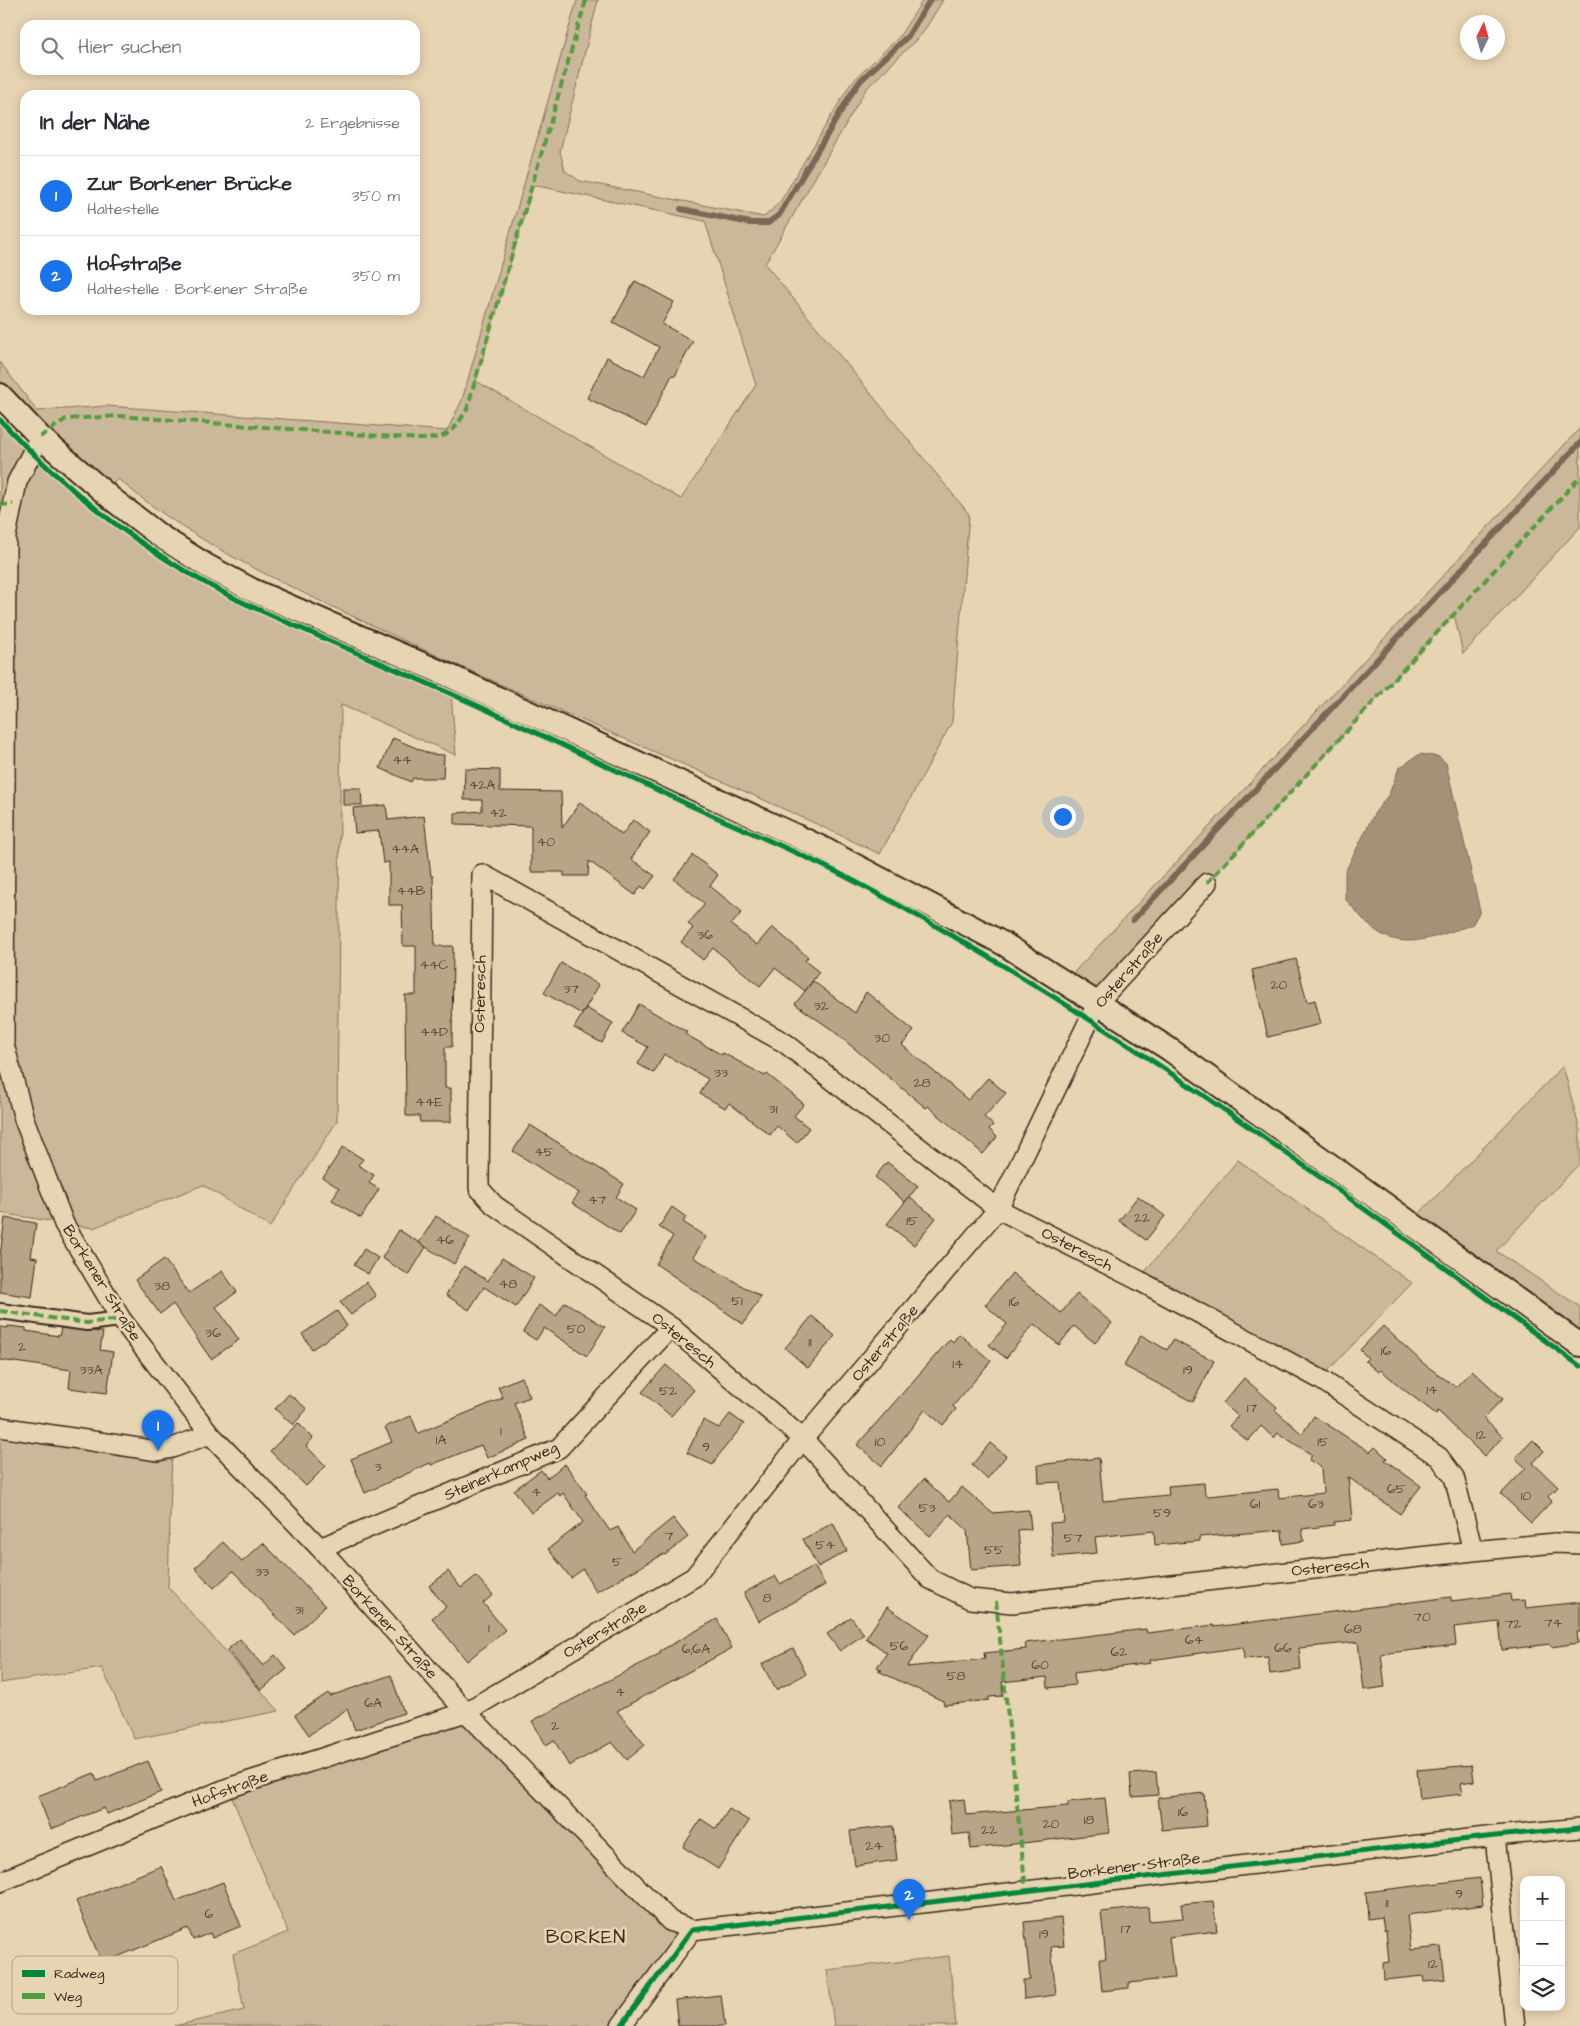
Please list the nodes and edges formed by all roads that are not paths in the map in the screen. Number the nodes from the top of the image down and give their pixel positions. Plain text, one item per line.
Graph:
1 (0, 395) edge
2 (40, 437) junction
3 (1207, 883) dead end
4 (1098, 1002) junction
5 (998, 1209) junction
6 (0, 1311) edge
7 (121, 1320) junction
8 (672, 1327) junction
9 (1580, 1344) edge
10 (0, 1427) edge
11 (210, 1434) junction
12 (803, 1439) junction
13 (1580, 1544) edge
14 (320, 1548) junction
15 (1473, 1551) junction
16 (466, 1712) junction
17 (1580, 1828) edge
18 (1495, 1836) junction
19 (0, 1882) edge
20 (692, 1930) junction
21 (621, 2026) edge
22 (1515, 2026) edge

1 - 2 street
2 - 4 street
2 - 7 street, Borkener Straße
3 - 4 street, Osterstraße
4 - 5 street, Osterstraße
4 - 9 street
5 - 8 street, Osteresch
5 - 12 street, Osterstraße
5 - 15 street, Osteresch
6 - 7 street
7 - 11 street, Borkener Straße
8 - 12 street, Osteresch
8 - 14 street, Steinerkampweg
10 - 11 street
11 - 14 street, Borkener Straße
12 - 15 street, Osteresch
12 - 16 street, Osterstraße
13 - 15 street, Osteresch
14 - 16 street, Borkener Straße
16 - 19 street, Hofstraße
16 - 20 street, Borkener Straße
17 - 18 street, Borkener Straße
18 - 20 street, Borkener Straße
18 - 22 street
20 - 21 street

